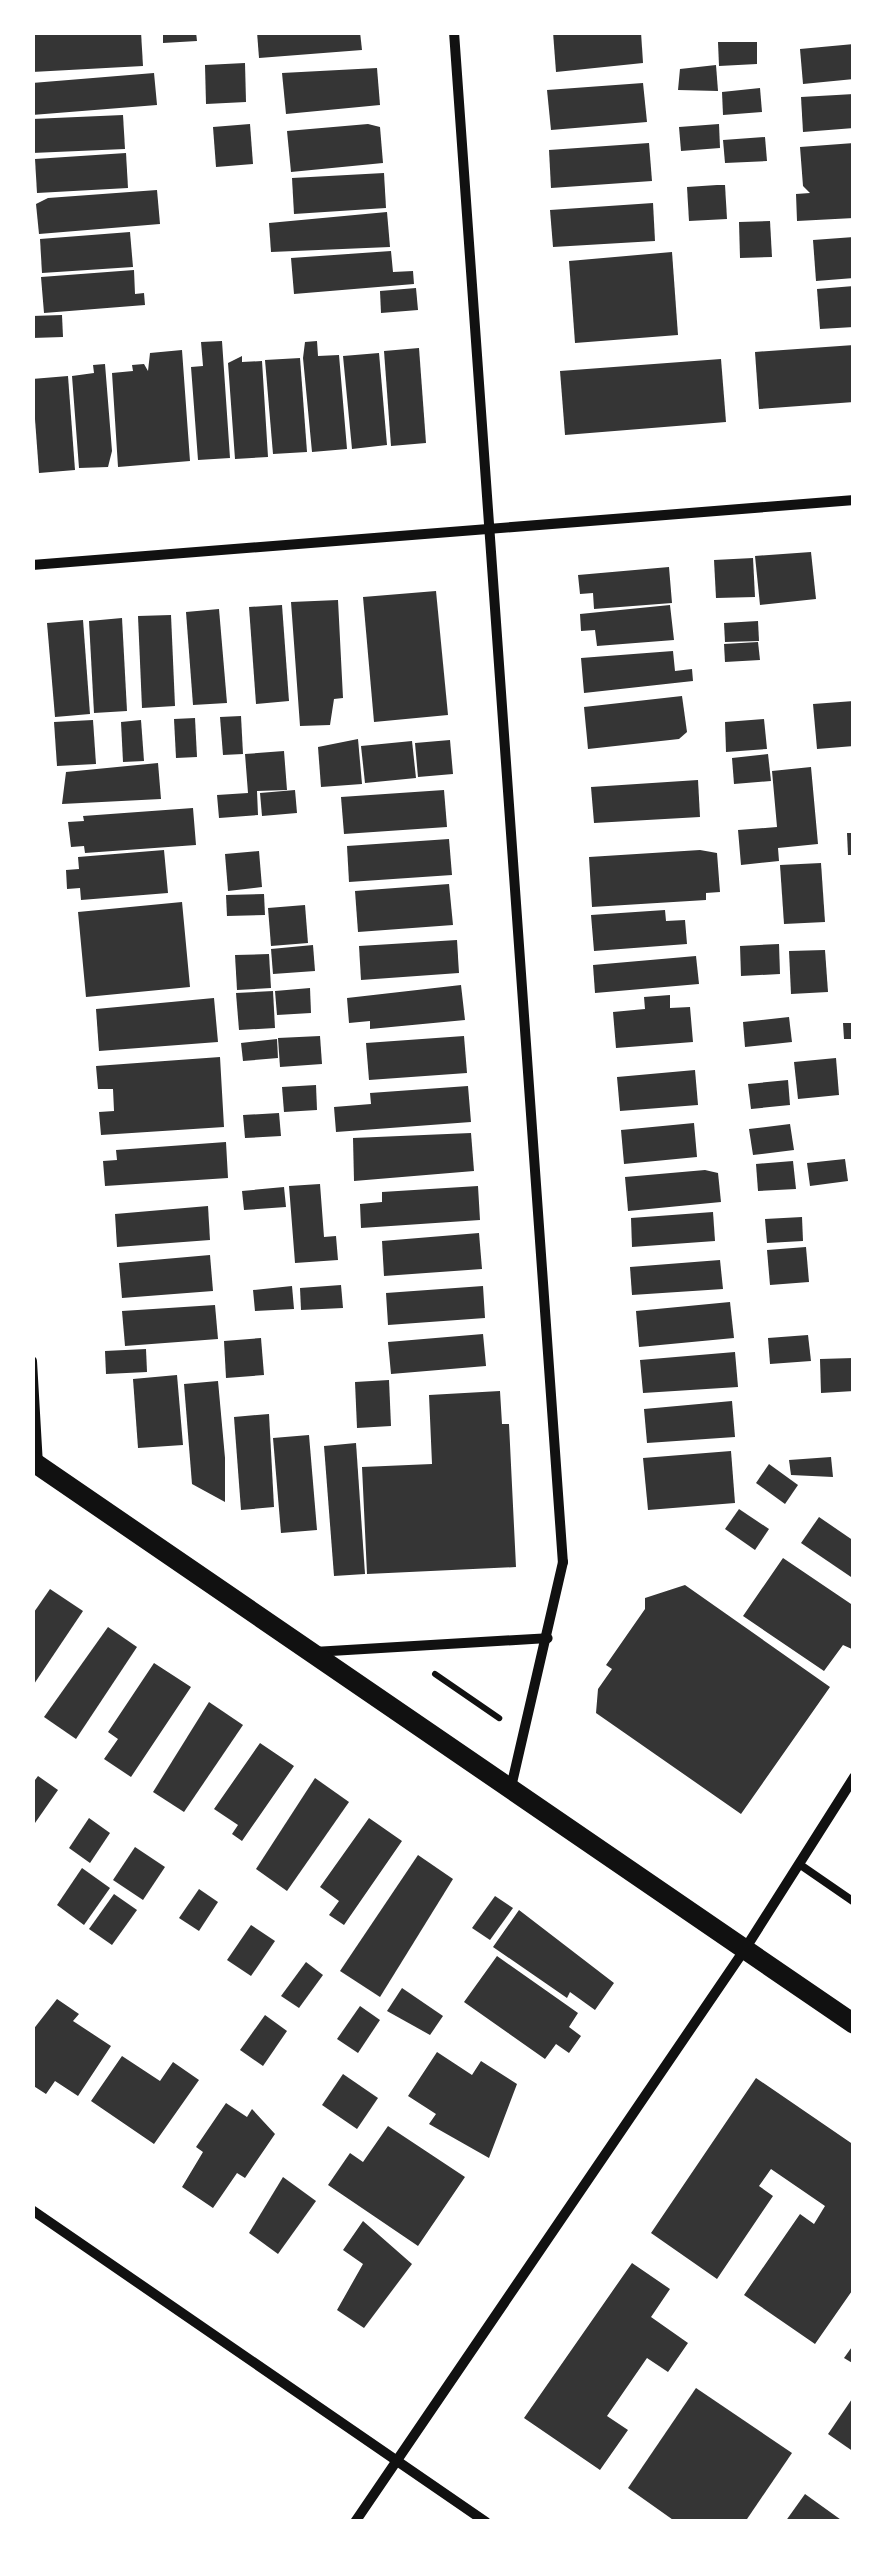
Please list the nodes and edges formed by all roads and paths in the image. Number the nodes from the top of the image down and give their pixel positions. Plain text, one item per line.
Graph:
1 (454, 32) edge
2 (854, 500) edge
3 (493, 528) junction
4 (32, 565) edge
5 (32, 1360) edge
6 (35, 1463) edge
7 (548, 1638) junction
8 (308, 1652) junction
9 (435, 1674) dead end
10 (500, 1719) dead end
11 (854, 1778) edge
12 (510, 1792) junction
13 (798, 1864) junction
14 (854, 1902) edge
15 (745, 1949) junction
16 (854, 2024) edge
17 (32, 2210) edge
18 (397, 2460) junction
19 (355, 2522) edge
20 (486, 2522) edge

1 - 3 street
2 - 3 street
3 - 4 street
3 - 7 street
5 - 6 street
6 - 8 main road
7 - 8 street
7 - 12 street
8 - 12 main road
9 - 10 path
11 - 13 street
12 - 15 main road
13 - 14 lane
13 - 15 street
15 - 16 main road
15 - 18 street
17 - 18 street
18 - 19 street
18 - 20 street

